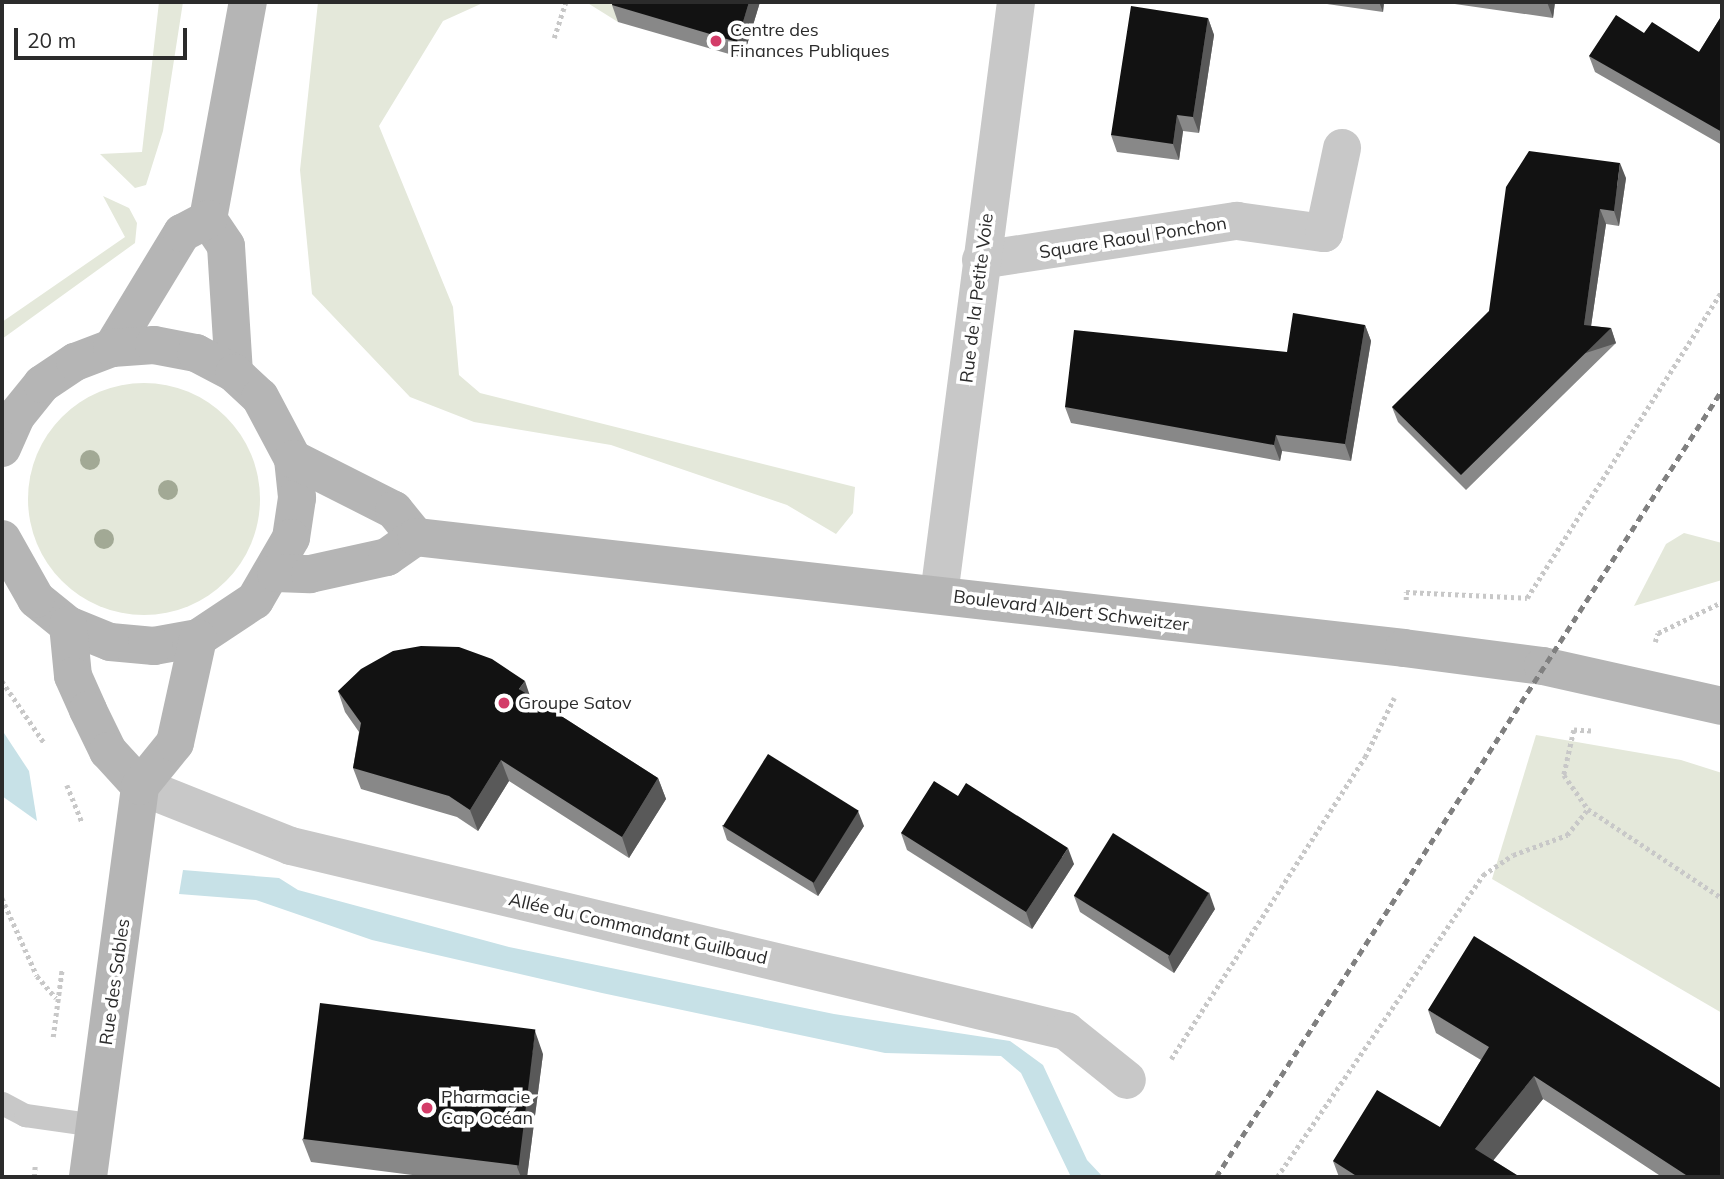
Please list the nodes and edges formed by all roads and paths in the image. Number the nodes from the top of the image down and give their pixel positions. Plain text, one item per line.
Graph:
1 (248, 2) edge
2 (566, 2) edge
3 (1016, 2) edge
4 (554, 38) dead end
5 (1342, 148) dead end
6 (208, 219) junction
7 (981, 260) junction
8 (112, 348) junction
9 (234, 373) junction
10 (7, 426) edge
11 (293, 459) junction
12 (416, 537) junction
13 (5, 555) edge
14 (276, 573) junction
15 (939, 595) junction
16 (1722, 601) edge
17 (68, 625) junction
18 (198, 638) junction
19 (2, 681) edge
20 (1642, 685) junction
21 (1722, 706) edge
22 (1597, 732) dead end
23 (48, 748) dead end
24 (61, 770) dead end
25 (140, 786) junction
26 (1588, 809) junction
27 (84, 826) dead end
28 (2, 898) edge
29 (1722, 898) edge
30 (64, 960) dead end
31 (57, 999) junction
32 (52, 1043) dead end
33 (1127, 1080) dead end
34 (2, 1102) edge
35 (43, 1119) junction
36 (95, 1125) junction
37 (34, 1177) edge
38 (88, 1177) edge
39 (1277, 1177) edge

1 - 6 main road
2 - 4 path
3 - 7 street, Rue de la Petite Voie
5 - 7 street, Square Raoul Ponchon
6 - 8 main road
6 - 9 main road
7 - 15 street, Rue de la Petite Voie
8 - 9 main road
8 - 10 main road
9 - 11 main road
11 - 12 main road
11 - 14 main road
12 - 14 main road
12 - 15 main road, Boulevard Albert Schweitzer
13 - 17 main road
14 - 18 main road
15 - 20 main road, Boulevard Albert Schweitzer
16 - 20 path
17 - 18 main road
17 - 25 main road
18 - 25 main road
19 - 23 path
20 - 21 main road, Boulevard Albert Schweitzer
22 - 26 path
24 - 27 path
25 - 33 street, Allée du Commandant Guilbaud
25 - 36 main road, Rue des Sables
26 - 29 path
26 - 39 path
28 - 31 path
30 - 31 path
31 - 32 path
34 - 35 lane
35 - 36 lane
35 - 37 path
36 - 38 main road, Rue des Sables

